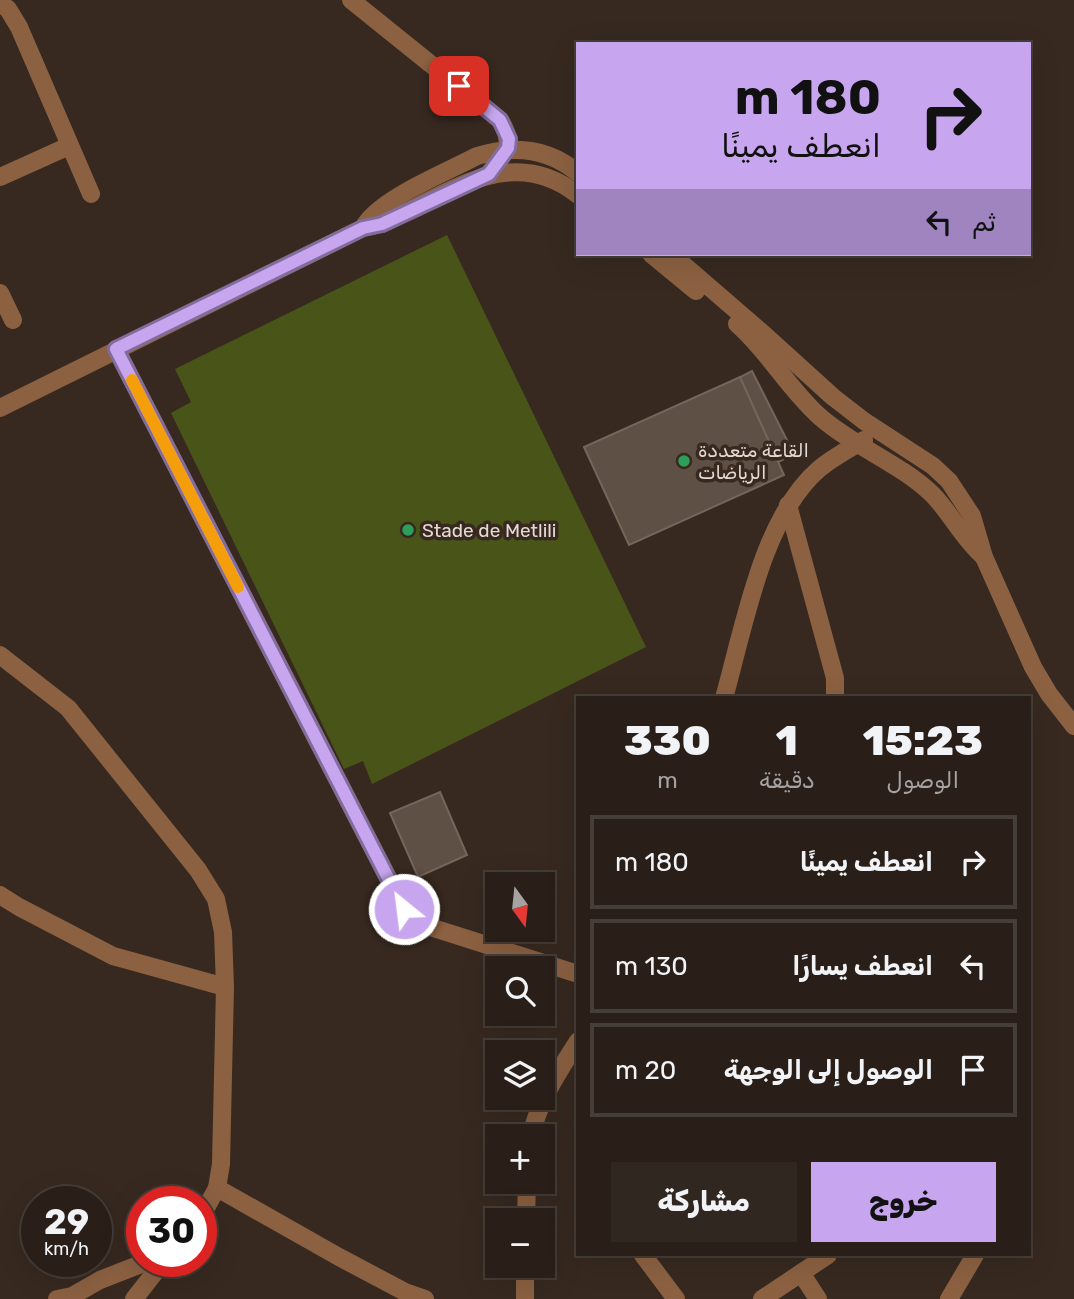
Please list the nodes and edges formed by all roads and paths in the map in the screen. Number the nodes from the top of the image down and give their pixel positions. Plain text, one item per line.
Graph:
1 (351, 0) edge
2 (0, 3) edge
3 (69, 146) junction
4 (508, 148) junction
5 (576, 172) edge
6 (489, 174) junction
7 (0, 177) edge
8 (90, 194) dead end
9 (576, 194) edge
10 (363, 228) junction
11 (653, 256) edge
12 (673, 256) edge
13 (0, 293) edge
14 (13, 320) dead end
15 (116, 349) junction
16 (0, 408) edge
17 (878, 430) junction
18 (857, 444) junction
19 (788, 505) junction
20 (984, 557) junction
21 (0, 655) edge
22 (725, 696) edge
23 (835, 696) edge
24 (1074, 726) edge
25 (0, 895) edge
26 (576, 973) edge
27 (225, 988) junction
28 (576, 1044) edge
29 (534, 1124) edge
30 (217, 1188) joint
31 (644, 1256) edge
32 (826, 1256) edge
33 (974, 1256) edge
34 (126, 1270) edge
35 (801, 1273) junction
36 (151, 1277) edge
37 (525, 1278) edge
38 (57, 1299) edge
39 (134, 1299) edge
40 (425, 1299) edge
41 (525, 1299) edge
42 (676, 1299) edge
43 (762, 1299) edge
44 (818, 1299) edge
45 (949, 1299) edge

1 - 4 street
2 - 3 street
3 - 7 street
3 - 8 street
4 - 5 street
4 - 6 street
4 - 10 street
6 - 9 street
6 - 10 street
10 - 15 street
11 - 18 street
12 - 17 street
13 - 14 street
15 - 16 street
15 - 26 street
17 - 18 street
17 - 20 street
18 - 19 street
18 - 20 street
19 - 22 street
19 - 23 street
20 - 24 street
21 - 27 street
25 - 27 street
27 - 30 street
28 - 29 street
30 - 40 street
31 - 42 street
32 - 35 street
33 - 45 street
34 - 38 street
35 - 43 street
35 - 44 street
36 - 39 street
37 - 41 street

